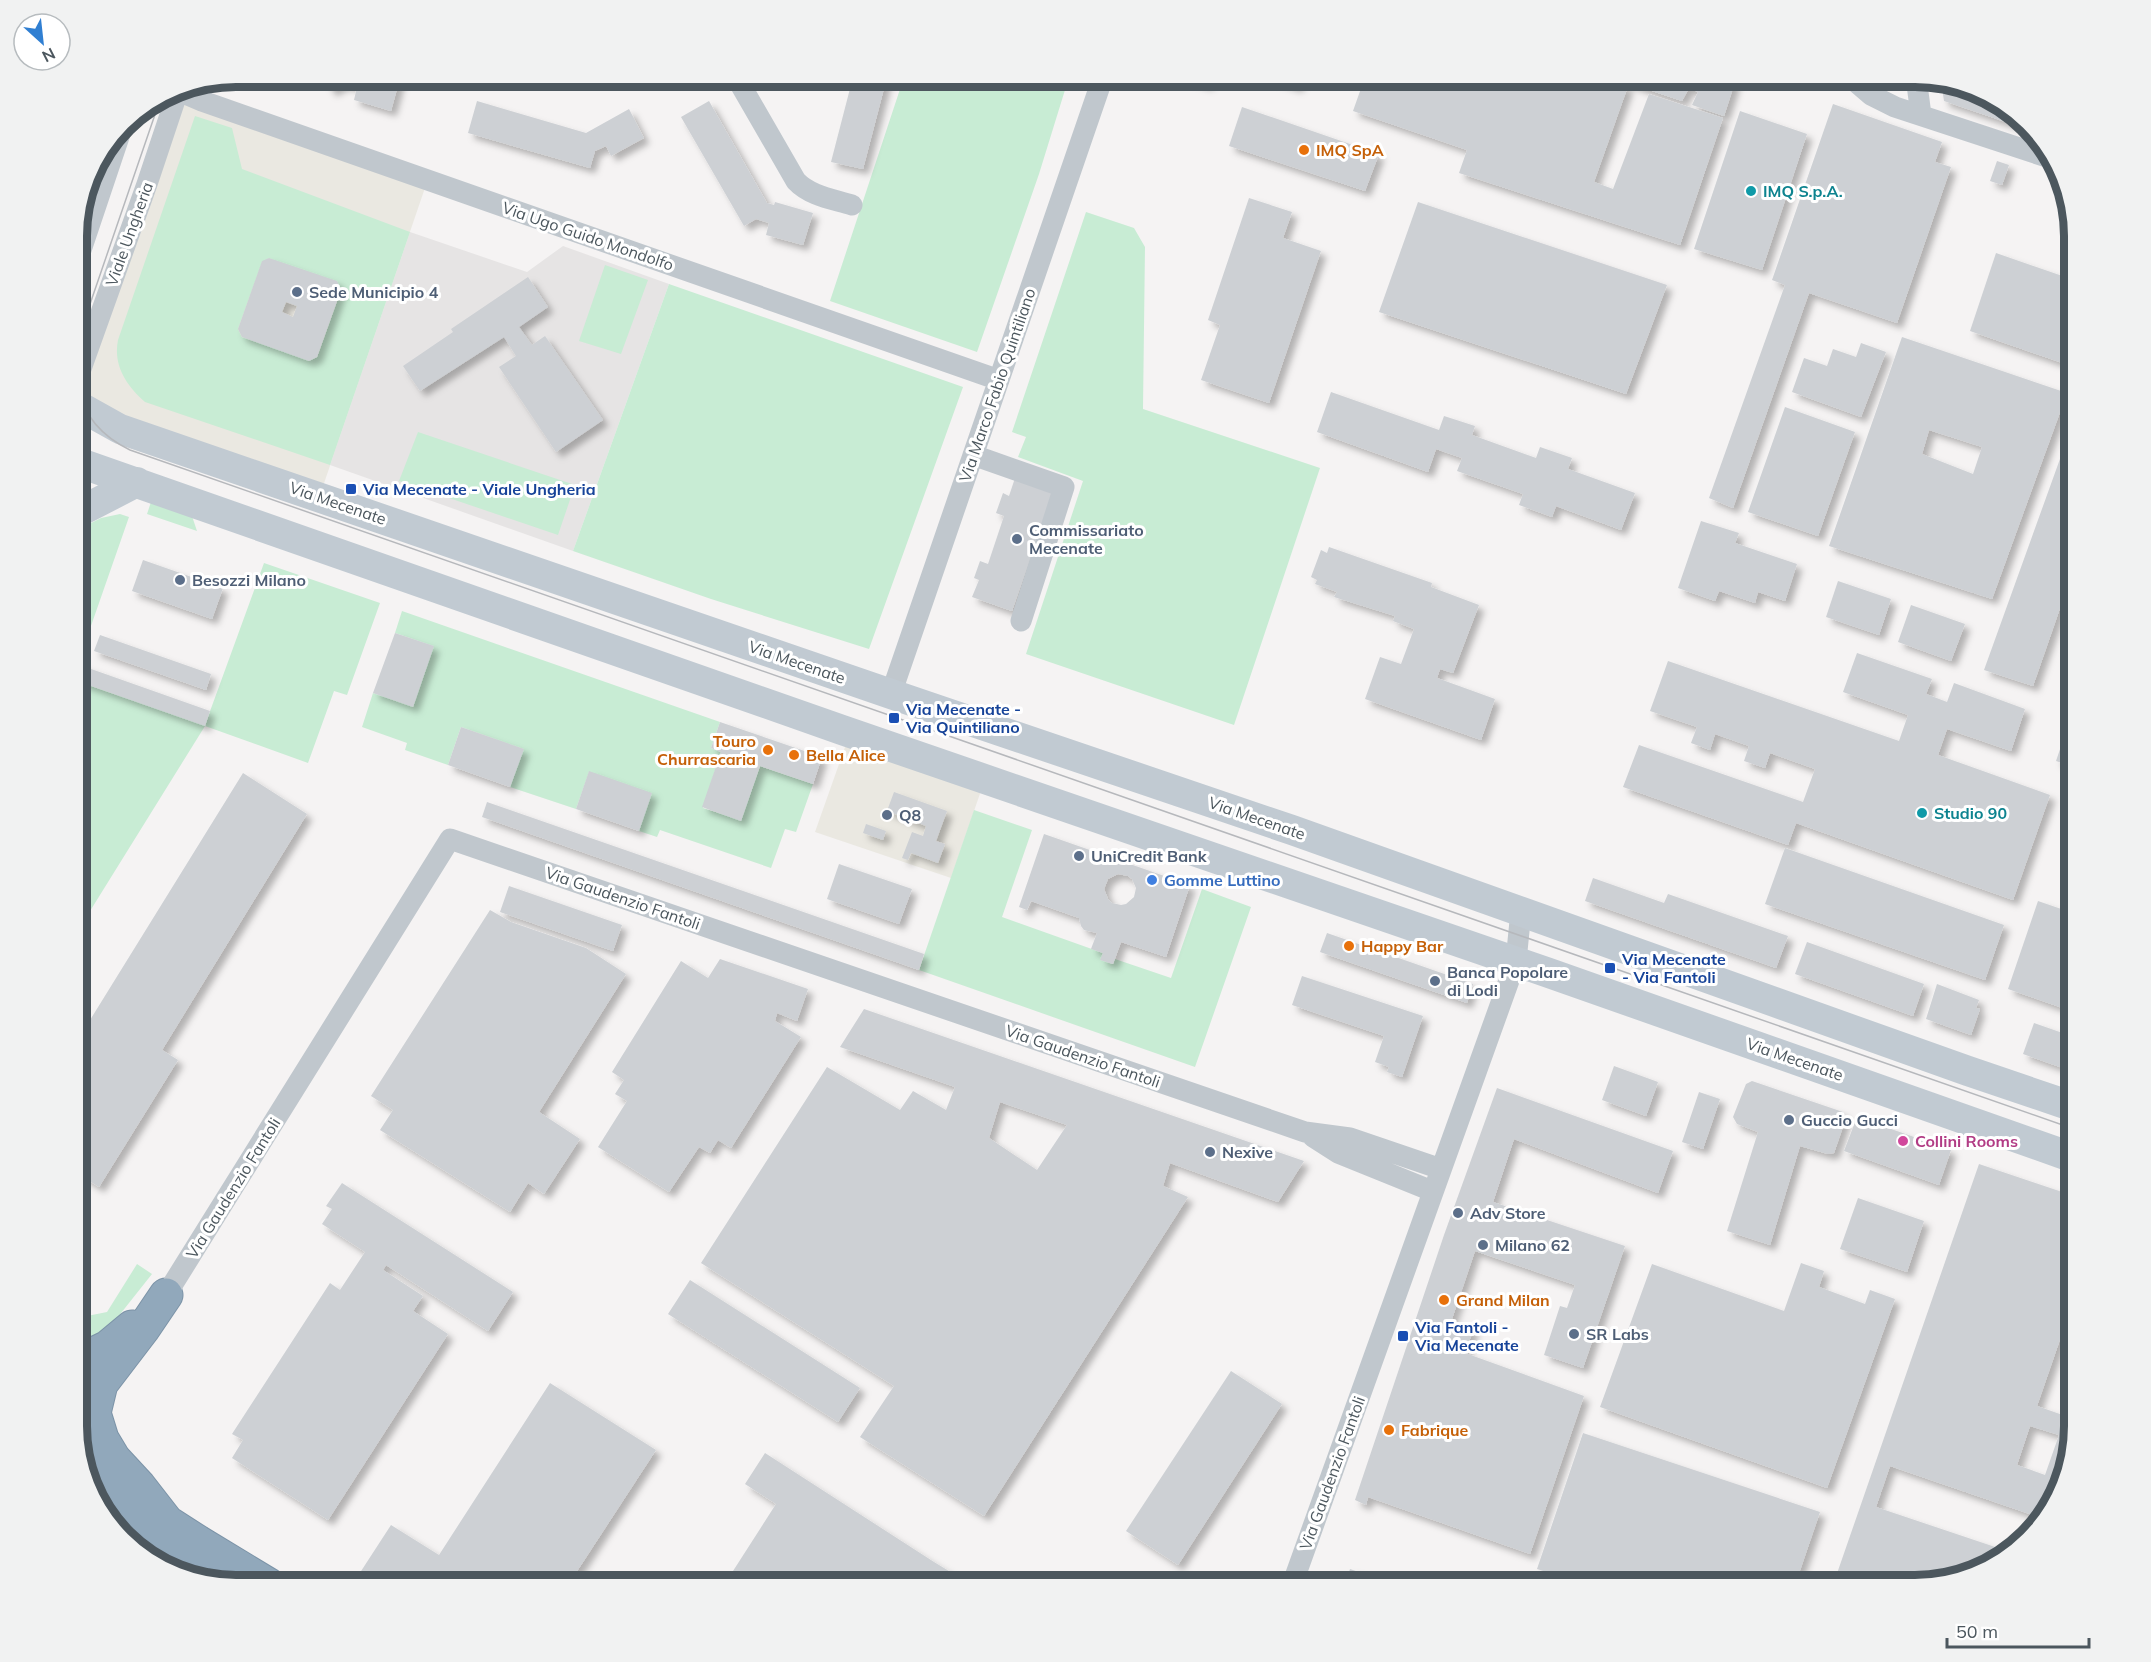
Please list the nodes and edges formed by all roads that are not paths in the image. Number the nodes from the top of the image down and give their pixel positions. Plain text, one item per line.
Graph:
1 (742, 87) edge
2 (1099, 87) edge
3 (1862, 87) edge
4 (1917, 87) edge
5 (191, 94) edge
6 (173, 101) edge
7 (1921, 115) junction
8 (115, 150) edge
9 (2040, 155) edge
10 (852, 205) dead end
11 (87, 232) edge
12 (87, 352) edge
13 (999, 380) junction
14 (87, 411) edge
15 (973, 455) junction
16 (87, 465) edge
17 (137, 482) junction
18 (87, 508) edge
19 (1021, 621) dead end
20 (891, 694) junction
21 (1521, 911) junction
22 (1516, 962) junction
23 (2064, 1104) edge
24 (1305, 1132) junction
25 (2064, 1154) edge
26 (1440, 1169) junction
27 (1432, 1191) junction
28 (166, 1295) junction
29 (87, 1357) edge
30 (96, 1476) edge
31 (167, 1522) junction
32 (251, 1575) edge
33 (1296, 1575) edge

1 - 10 street
2 - 13 street, Via Marco Fabio Quintiliano
3 - 7 street
4 - 7 street
5 - 13 street, Via Ugo Guido Mondolfo
6 - 12 street, Viale Ungheria
7 - 9 street
8 - 11 street
13 - 15 street, Via Marco Fabio Quintiliano
14 - 20 main road, Via Mecenate
15 - 19 street
15 - 20 street, Via Marco Fabio Quintiliano
16 - 17 main road, Via Mecenate
17 - 18 main road
17 - 22 main road, Via Mecenate
20 - 21 main road, Via Mecenate
21 - 22 street
21 - 23 main road, Via Mecenate
22 - 25 main road, Via Mecenate
22 - 26 street, Via Gaudenzio Fantoli
24 - 26 street, Via Gaudenzio Fantoli
24 - 27 street, Via Gaudenzio Fantoli
24 - 28 street, Via Gaudenzio Fantoli
26 - 27 street, Via Gaudenzio Fantoli
27 - 33 street, Via Gaudenzio Fantoli
28 - 29 highway
28 - 31 highway
30 - 31 highway
31 - 32 highway

